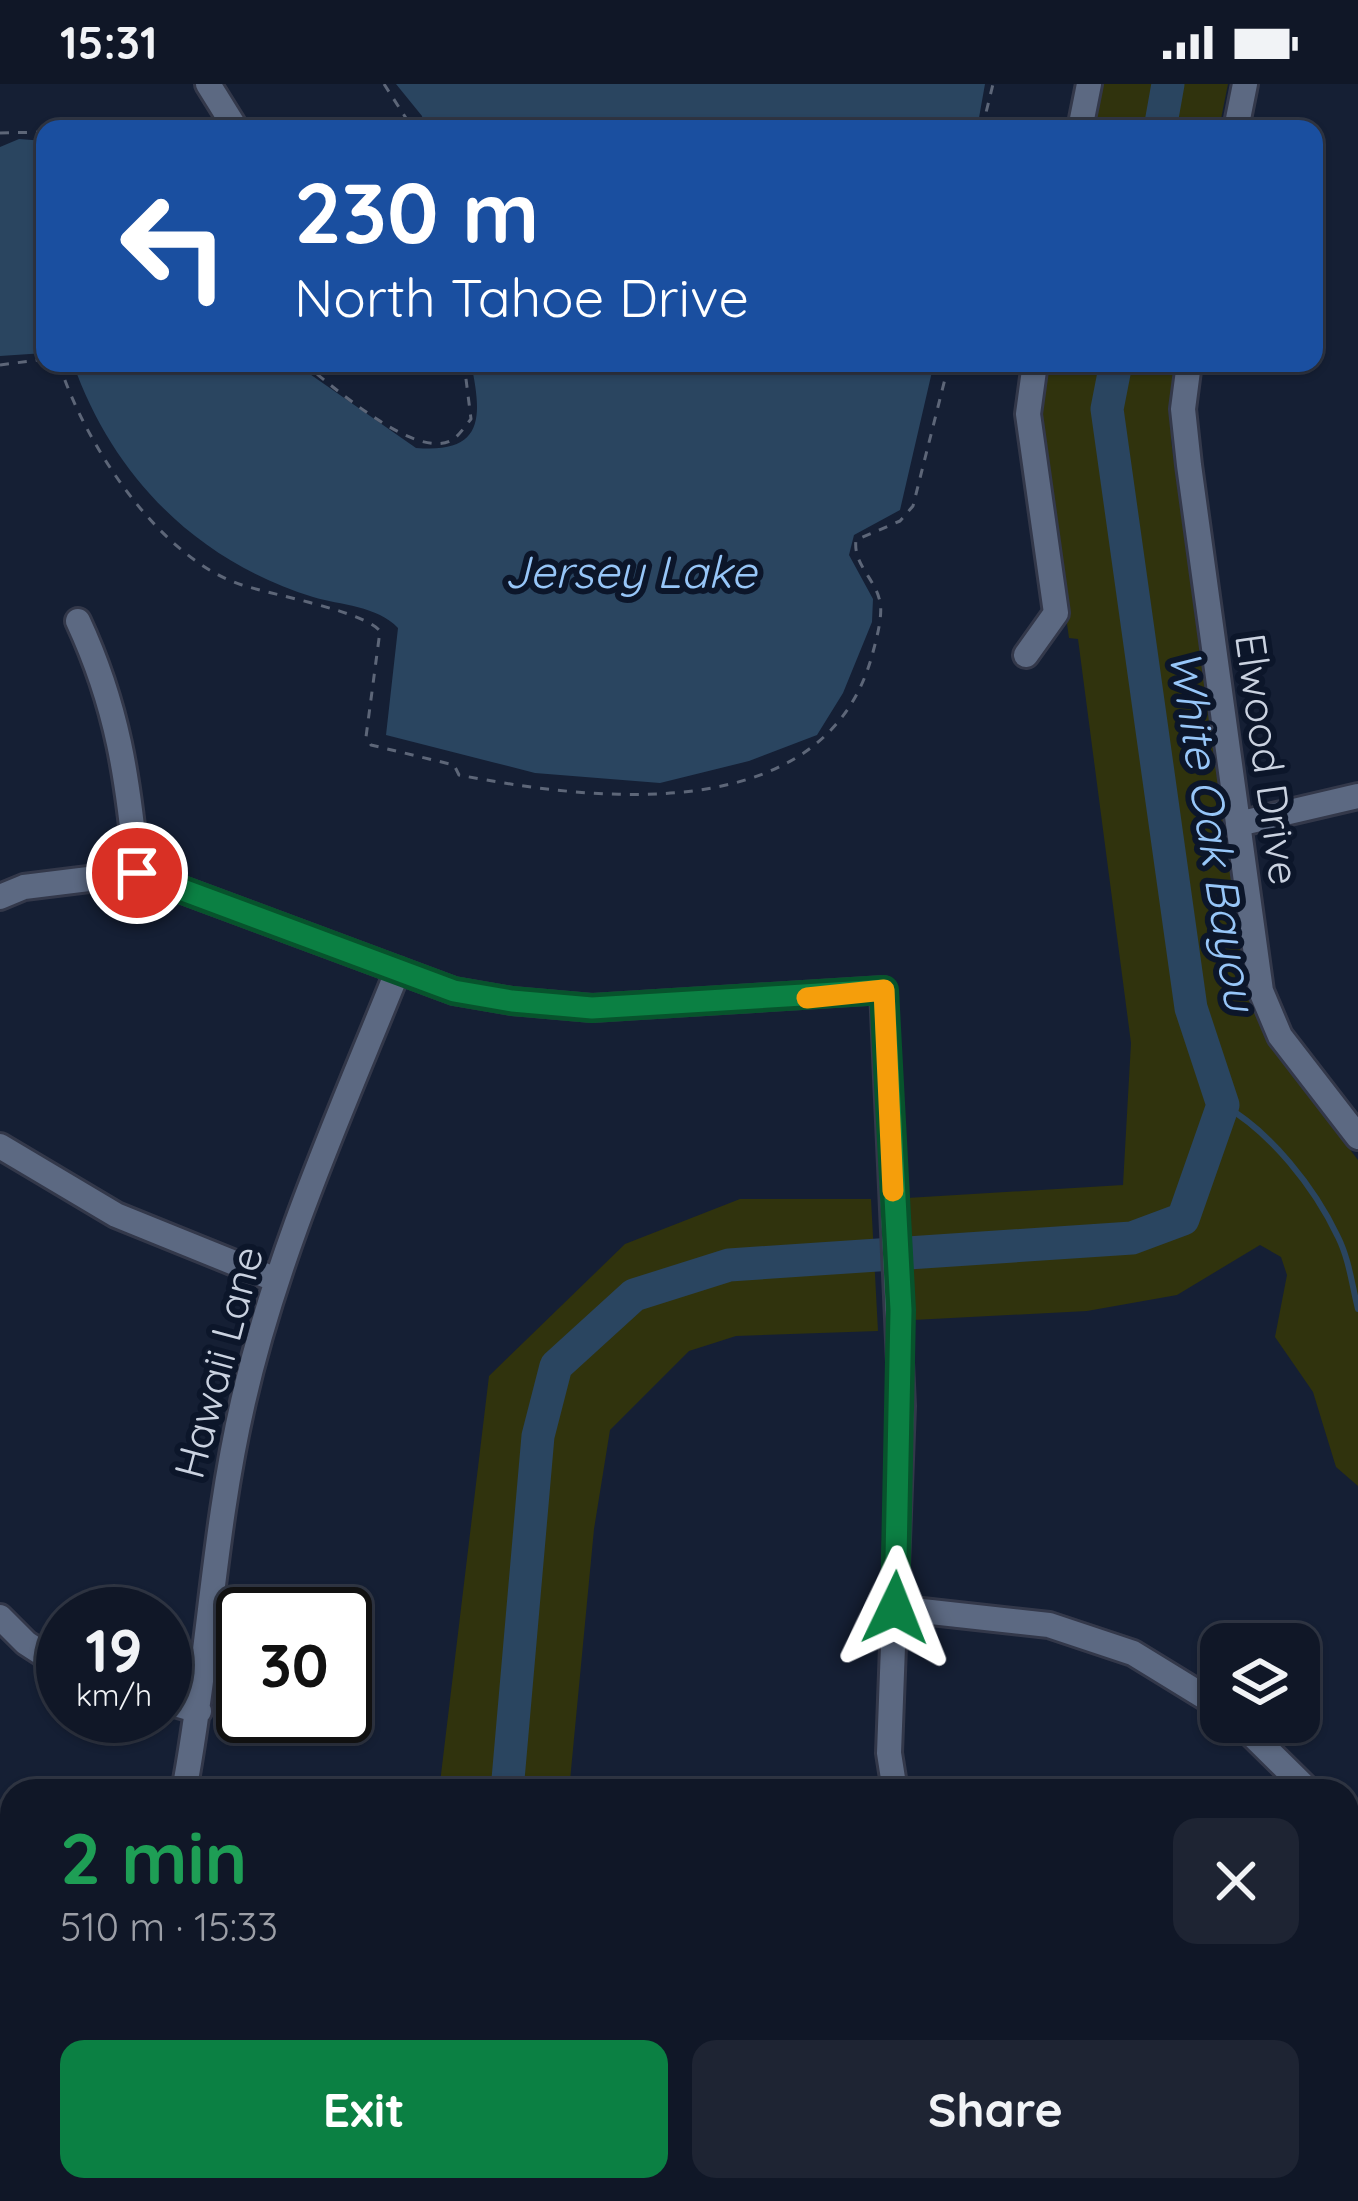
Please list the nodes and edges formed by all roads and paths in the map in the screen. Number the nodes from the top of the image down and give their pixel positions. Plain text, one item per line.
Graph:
1 (208, 84) edge
2 (384, 84) edge
3 (993, 84) edge
4 (1089, 84) edge
5 (1245, 84) edge
6 (230, 120) edge
7 (407, 120) edge
8 (984, 120) edge
9 (1082, 120) edge
10 (1238, 120) edge
11 (36, 132) edge
12 (0, 133) edge
13 (36, 360) edge
14 (0, 365) edge
15 (63, 372) edge
16 (315, 372) edge
17 (465, 372) edge
18 (947, 372) edge
19 (1034, 372) edge
20 (1189, 372) edge
21 (78, 621) dead end
22 (1026, 655) dead end
23 (1358, 796) edge
24 (1238, 824) junction
25 (137, 873) junction
26 (0, 897) edge
27 (398, 970) junction
28 (1358, 1137) edge
29 (0, 1146) edge
30 (274, 1279) junction
31 (895, 1608) junction
32 (0, 1617) edge
33 (36, 1649) edge
34 (1200, 1694) edge
35 (192, 1709) edge
36 (199, 1711) junction
37 (1260, 1743) edge
38 (186, 1779) edge
39 (893, 1779) edge
40 (1297, 1779) edge

1 - 6 street
2 - 7 path
3 - 8 path
4 - 9 street
5 - 10 street
11 - 12 path
13 - 14 path
15 - 18 path
16 - 17 path
19 - 22 street
20 - 24 street, Elwood Drive
21 - 25 street
23 - 24 street
24 - 28 street, Elwood Drive
25 - 26 street
25 - 27 street
27 - 30 street, Hawaii Lane
27 - 31 street
29 - 30 street
30 - 36 street, Hawaii Lane
31 - 34 street
31 - 39 street
32 - 33 street
35 - 36 street
36 - 38 street, Hawaii Lane
37 - 40 street

